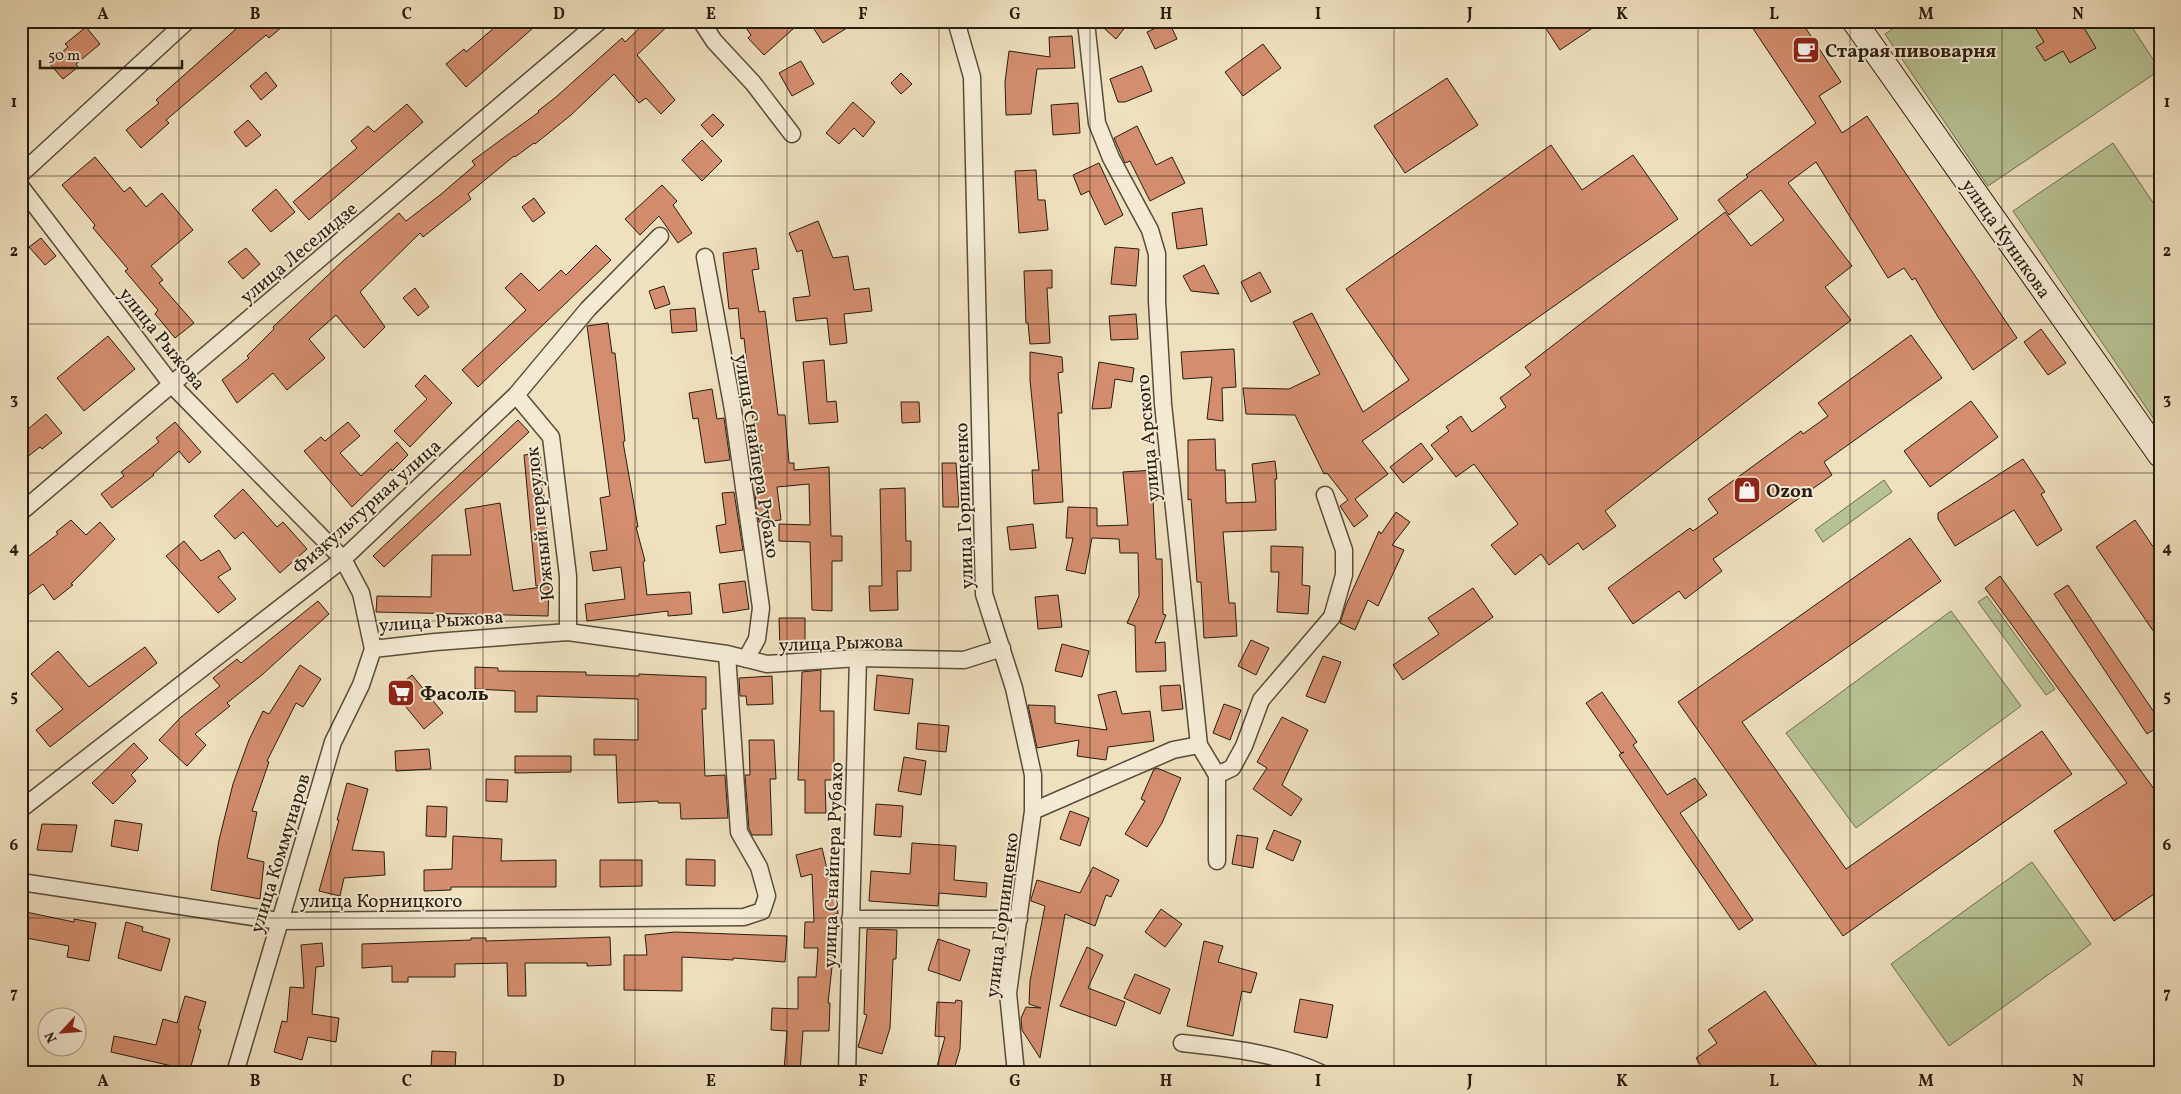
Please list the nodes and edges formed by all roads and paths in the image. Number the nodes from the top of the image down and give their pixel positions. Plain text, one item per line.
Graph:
1 (187, 21) edge
2 (600, 21) edge
3 (701, 21) edge
4 (956, 21) edge
5 (1082, 21) edge
6 (1854, 21) edge
7 (792, 134) dead end
8 (21, 174) edge
9 (21, 187) edge
10 (660, 236) dead end
11 (705, 257) dead end
12 (172, 385) junction
13 (516, 395) junction
14 (2160, 455) edge
15 (1325, 495) dead end
16 (21, 512) edge
17 (343, 559) junction
18 (568, 632) junction
19 (1002, 648) junction
20 (373, 649) junction
21 (727, 654) junction
22 (858, 658) junction
23 (746, 659) junction
24 (1199, 745) junction
25 (1217, 775) junction
26 (21, 809) edge
27 (1033, 811) junction
28 (1217, 861) dead end
29 (21, 882) edge
30 (850, 919) junction
31 (1019, 919) junction
32 (279, 920) junction
33 (1182, 1043) dead end
34 (235, 1073) edge
35 (847, 1073) edge
36 (1016, 1073) edge
37 (1321, 1073) edge

1 - 8 street
2 - 12 street, улица Леселидзе
3 - 7 street
4 - 19 street, улица Горпищенко
5 - 24 street, улица Арского
6 - 14 street, улица Куникова
9 - 12 street, улица Рыжова
10 - 13 street, Физкультурная улица
11 - 23 street, улица Снайпера Рубахо
12 - 16 street, улица Леселидзе
12 - 17 street, улица Рыжова
13 - 17 street, Физкультурная улица
13 - 18 street, Южный переулок
15 - 25 street
17 - 20 street, улица Рыжова
17 - 26 street, Физкультурная улица
18 - 20 street, улица Рыжова
18 - 21 street, улица Рыжова
19 - 22 street, улица Рыжова
19 - 27 street, улица Горпищенко
20 - 32 street, улица Коммунаров
21 - 23 street, улица Рыжова
21 - 32 street, улица Корницкого
22 - 23 street, улица Рыжова
22 - 30 street, улица Снайпера Рубахо
24 - 25 street, улица Арского
24 - 27 street
25 - 28 street
27 - 31 street, улица Горпищенко
29 - 32 street, улица Корницкого
30 - 31 street
30 - 35 street, улица Снайпера Рубахо
31 - 36 street, улица Горпищенко
32 - 34 street, улица Коммунаров
33 - 37 street

